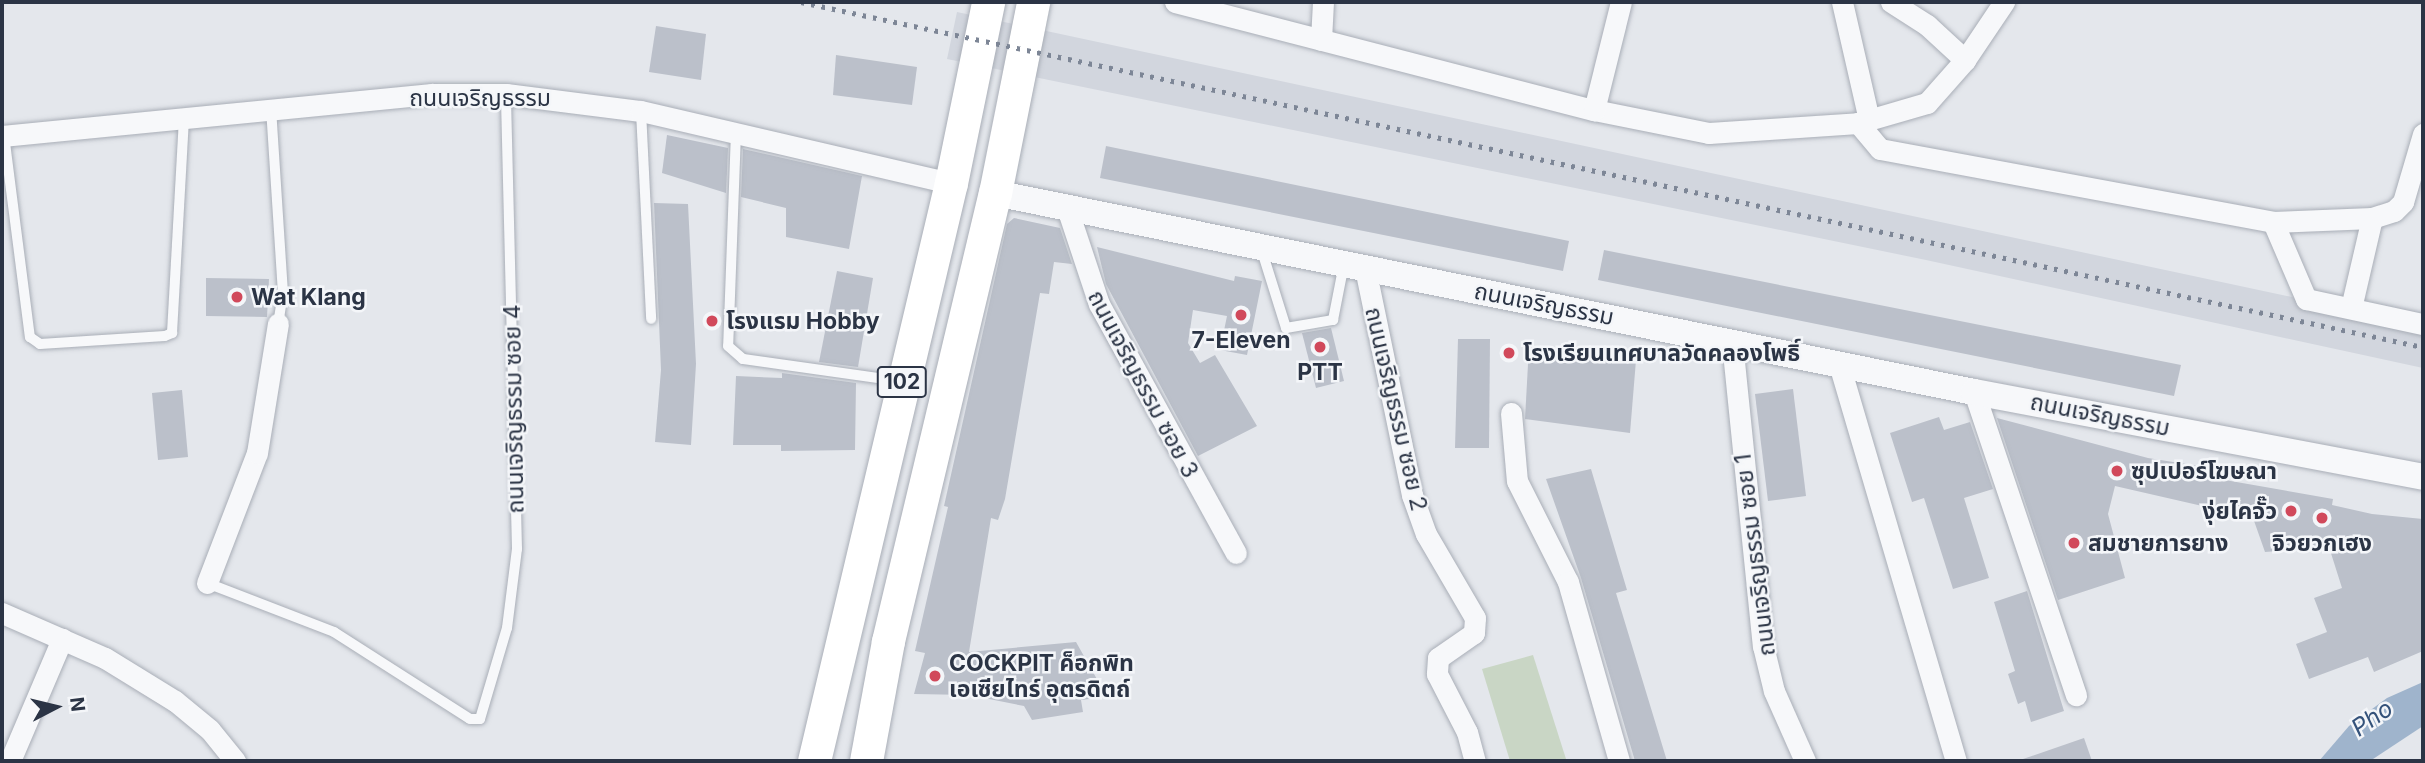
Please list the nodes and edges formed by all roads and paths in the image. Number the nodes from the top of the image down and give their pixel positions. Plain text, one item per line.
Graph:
1 (988, 2) edge
2 (1033, 2) edge
3 (1175, 2) edge
4 (1323, 2) edge
5 (1621, 2) edge
6 (1891, 2) edge
7 (2004, 2) edge
8 (1834, 3) edge
9 (1222, 8) edge
10 (1321, 40) junction
11 (1965, 60) junction
12 (506, 94) junction
13 (271, 108) junction
14 (1594, 110) junction
15 (641, 111) junction
16 (184, 117) junction
17 (1864, 122) junction
18 (736, 132) junction
19 (2423, 134) edge
20 (3, 136) edge
21 (951, 183) junction
22 (995, 193) junction
23 (1067, 208) junction
24 (2372, 218) junction
25 (2273, 222) junction
26 (1261, 247) junction
27 (1354, 266) junction
28 (2351, 308) junction
29 (651, 319) dead end
30 (278, 324) joint
31 (2423, 324) edge
32 (1732, 342) junction
33 (1839, 364) junction
34 (902, 381) junction
35 (1974, 392) junction
36 (1511, 413) dead end
37 (2423, 477) edge
38 (1236, 553) dead end
39 (207, 583) joint
40 (2, 613) edge
41 (844, 629) junction
42 (62, 639) junction
43 (888, 641) junction
44 (2076, 695) dead end
45 (10, 761) edge
46 (235, 761) edge
47 (814, 761) edge
48 (866, 761) edge
49 (1475, 761) edge
50 (1619, 761) edge
51 (1805, 761) edge
52 (1956, 761) edge

1 - 21 main road, 102
2 - 22 main road, 102
3 - 9 street
4 - 10 street
5 - 14 street
6 - 11 street
7 - 11 street
8 - 17 street
9 - 10 street
10 - 14 street
11 - 17 street
12 - 13 street, ถนนเจริญธรรม
12 - 15 street, ถนนเจริญธรรม
12 - 39 lane, ถนนเจริญธรรม ซอย 4
13 - 16 street, ถนนเจริญธรรม
13 - 30 lane
14 - 17 street
15 - 18 street, ถนนเจริญธรรม
15 - 29 lane
16 - 20 street, ถนนเจริญธรรม
16 - 20 lane
17 - 25 street
18 - 21 street, ถนนเจริญธรรม
18 - 34 lane
19 - 24 street
21 - 22 main road
21 - 34 main road, 102
22 - 23 street, ถนนเจริญธรรม
22 - 43 main road, 102
23 - 26 street, ถนนเจริญธรรม
23 - 38 street, ถนนเจริญธรรม ซอย 3
24 - 25 street
24 - 28 street
25 - 28 street
26 - 27 street, ถนนเจริญธรรม
26 - 27 lane
27 - 32 street, ถนนเจริญธรรม
27 - 49 street, ถนนเจริญธรรม ซอย 2
28 - 31 street
30 - 39 street
32 - 33 street, ถนนเจริญธรรม
32 - 51 street, ถนนเจริญธรรม ซอย 1
33 - 35 street, ถนนเจริญธรรม
33 - 52 street
34 - 41 main road, 102
35 - 37 street, ถนนเจริญธรรม
35 - 44 street
36 - 50 street
40 - 42 street
41 - 43 main road
41 - 47 main road, 102
42 - 45 street
42 - 46 street
43 - 48 main road, 102

